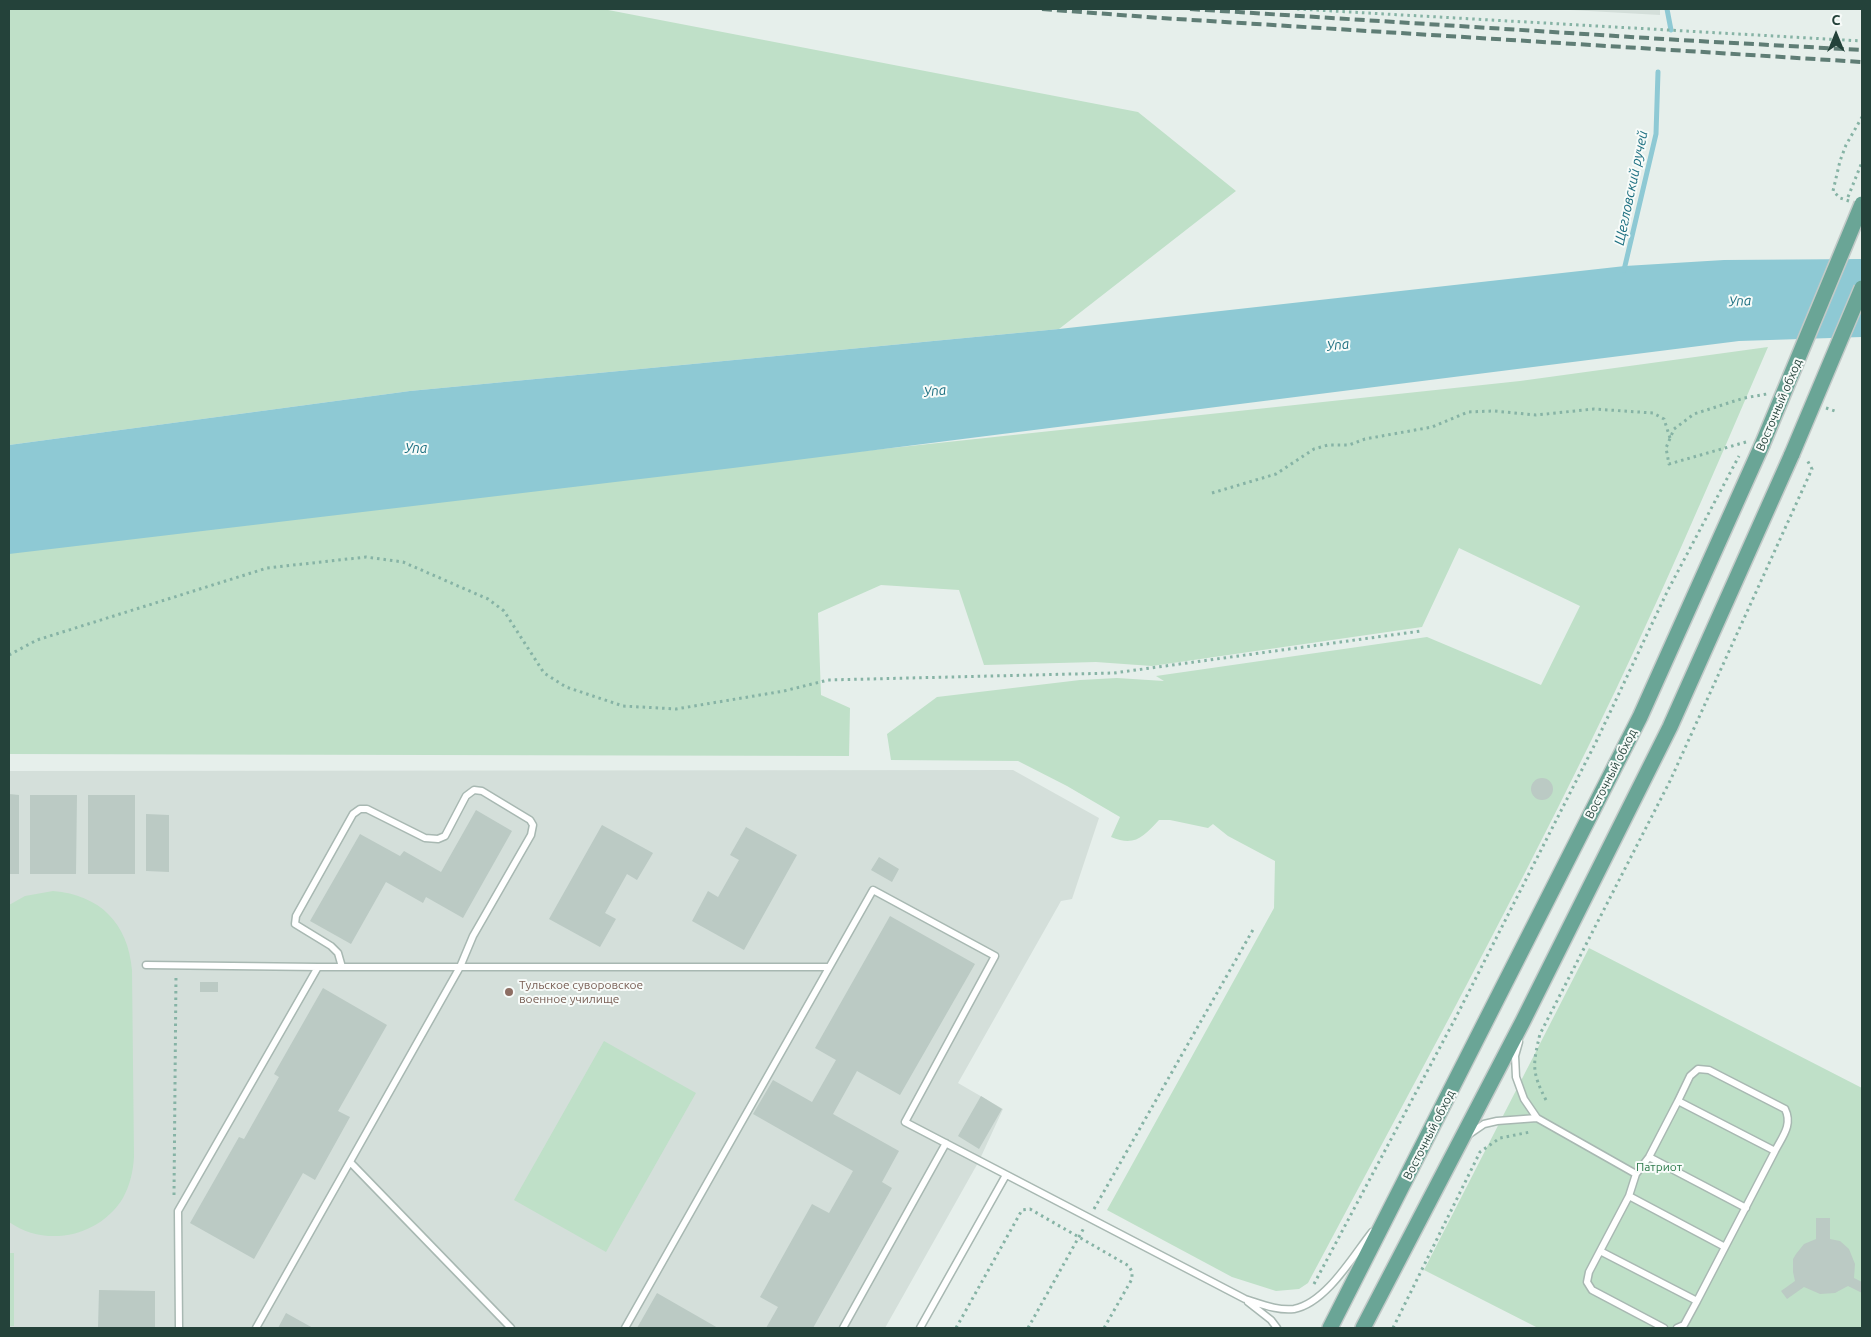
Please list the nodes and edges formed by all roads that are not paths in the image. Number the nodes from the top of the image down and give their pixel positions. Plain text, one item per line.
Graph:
1 (1862, 204) edge
2 (1862, 288) edge
3 (146, 965) dead end
4 (318, 967) junction
5 (342, 967) junction
6 (460, 967) junction
7 (829, 967) junction
8 (1523, 1021) junction
9 (1678, 1101) junction
10 (1537, 1118) junction
11 (1463, 1138) junction
12 (946, 1143) junction
13 (1775, 1151) junction
14 (1649, 1157) junction
15 (350, 1162) junction
16 (1636, 1174) junction
17 (1006, 1175) junction
18 (1629, 1196) junction
19 (1394, 1203) junction
20 (1746, 1208) junction
21 (1725, 1247) junction
22 (1600, 1251) junction
23 (1245, 1299) junction
24 (1697, 1301) junction
25 (179, 1328) edge
26 (256, 1328) edge
27 (511, 1328) edge
28 (625, 1328) edge
29 (843, 1328) edge
30 (920, 1328) edge
31 (1277, 1328) edge
32 (1330, 1328) edge
33 (1363, 1328) edge
34 (1664, 1328) edge
35 (1677, 1328) edge

1 - 19 main road, Восточный обход, bridge
2 - 8 main road, bridge
3 - 4 lane
4 - 5 lane
4 - 25 lane
5 - 6 lane
5 - 6 lane
6 - 7 lane
6 - 15 lane
7 - 12 lane
7 - 28 lane
8 - 10 lane
8 - 11 main road
9 - 13 lane
9 - 13 lane
9 - 14 lane
10 - 11 lane
10 - 16 lane
11 - 33 main road
12 - 17 lane
12 - 29 lane
13 - 20 lane
14 - 16 lane
14 - 20 lane
15 - 26 lane
15 - 27 lane
16 - 18 lane
17 - 23 lane
17 - 30 lane
18 - 21 lane
18 - 22 lane
19 - 23 lane
19 - 32 main road, Восточный обход
20 - 21 lane
21 - 24 lane
22 - 24 lane
22 - 34 lane
23 - 31 lane
24 - 35 lane

